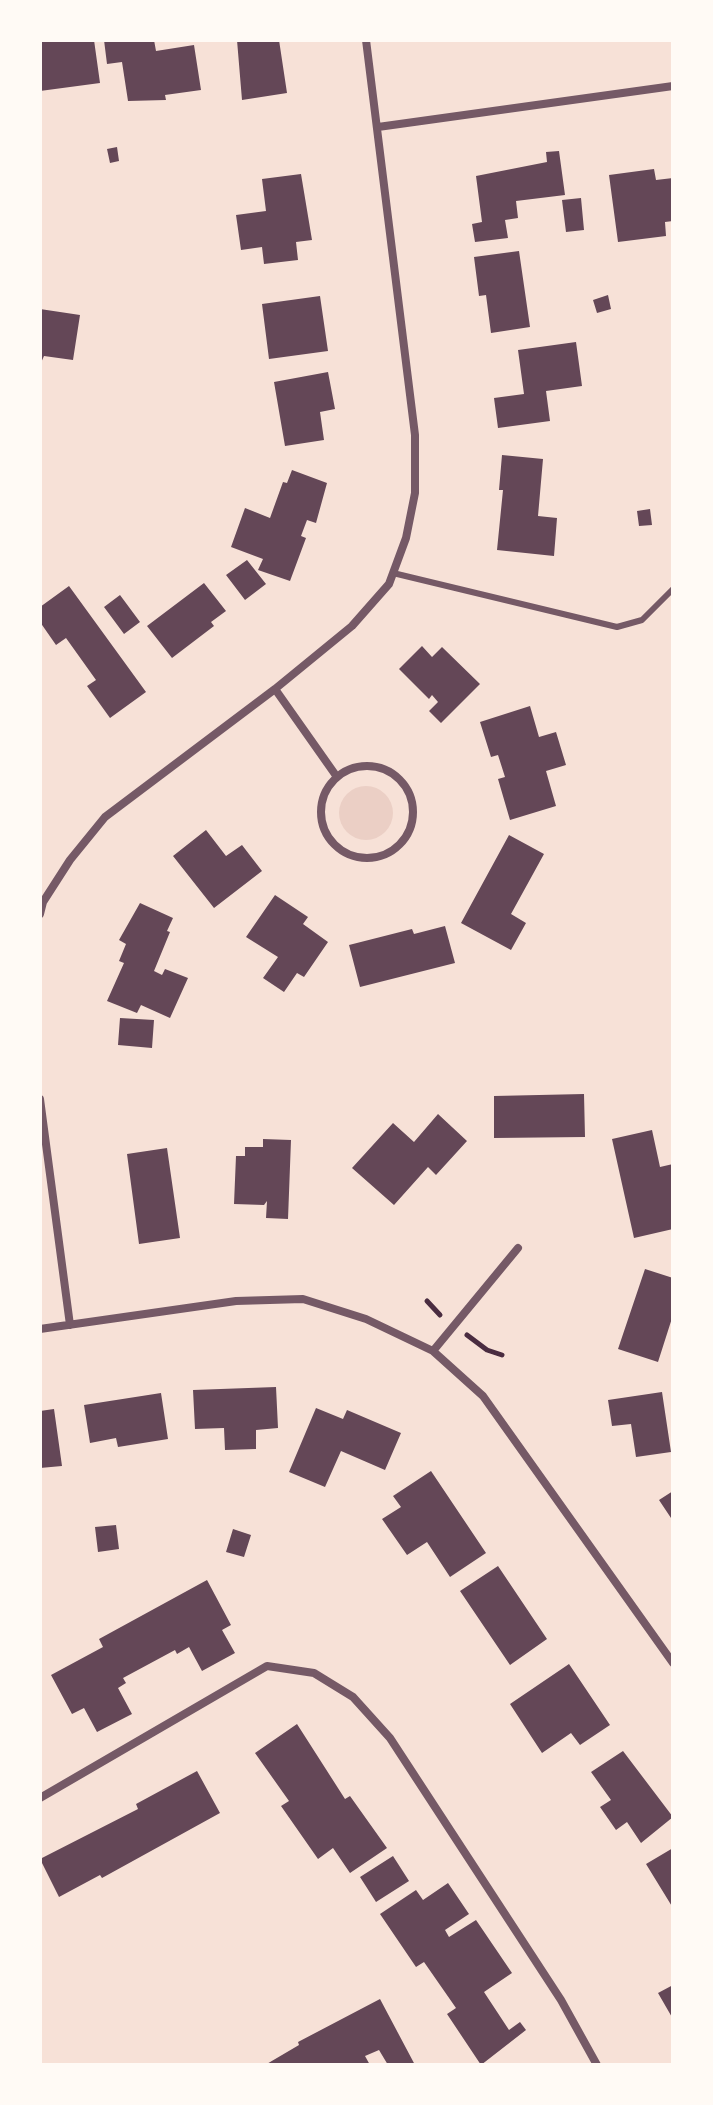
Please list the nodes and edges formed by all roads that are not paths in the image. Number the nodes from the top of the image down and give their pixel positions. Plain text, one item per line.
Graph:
1 (366, 40) edge
2 (673, 86) edge
3 (378, 127) junction
4 (393, 573) junction
5 (673, 589) edge
6 (275, 689) junction
7 (337, 777) junction
8 (40, 914) edge
9 (40, 1099) edge
10 (518, 1248) dead end
11 (70, 1325) junction
12 (40, 1329) edge
13 (433, 1351) junction
14 (673, 1663) edge
15 (40, 1798) edge
16 (597, 2065) edge

1 - 3 street
2 - 3 street
3 - 4 street
4 - 5 lane
4 - 6 street
6 - 7 street
6 - 8 street
7 - 7 street
9 - 11 street
10 - 13 street
11 - 12 street
11 - 13 street
13 - 14 street
15 - 16 street

